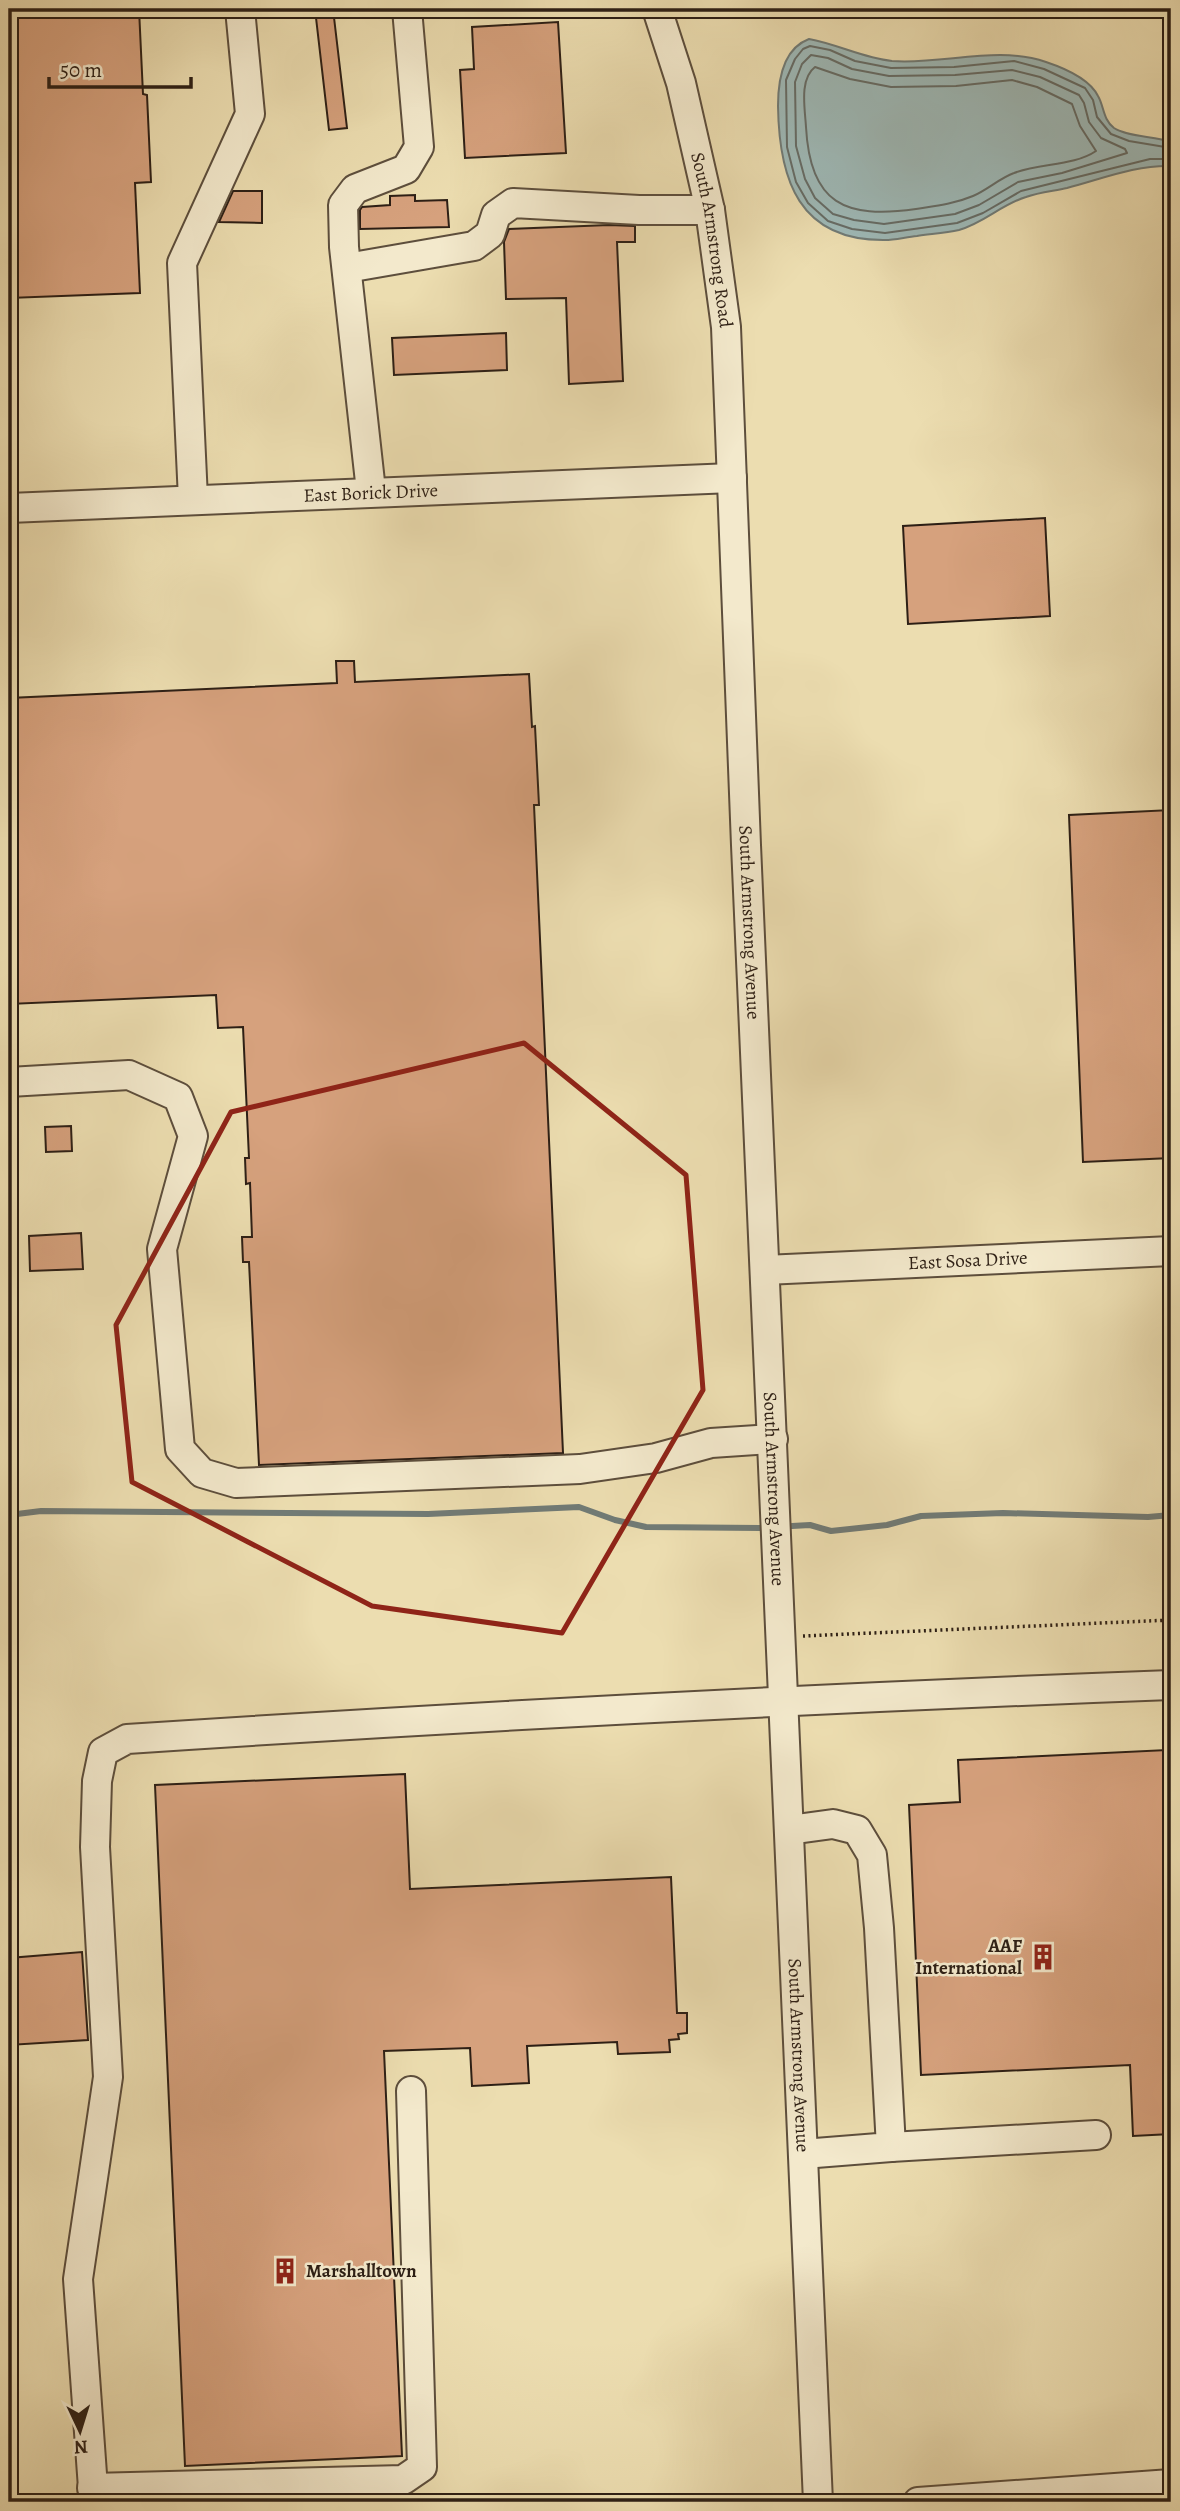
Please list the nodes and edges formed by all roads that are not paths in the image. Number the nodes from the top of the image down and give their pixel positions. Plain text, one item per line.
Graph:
1 (240, 9) edge
2 (407, 9) edge
3 (657, 9) edge
4 (710, 210) junction
5 (347, 268) junction
6 (732, 478) junction
7 (371, 491) junction
8 (193, 499) junction
9 (9, 508) edge
10 (9, 1082) edge
11 (1171, 1251) edge
12 (765, 1270) junction
13 (773, 1439) junction
14 (1171, 1685) edge
15 (783, 1701) junction
16 (789, 1830) junction
17 (411, 2091) dead end
18 (1096, 2134) dead end
19 (891, 2147) junction
20 (803, 2154) junction
21 (1171, 2484) edge
22 (93, 2495) edge
23 (818, 2502) edge
24 (918, 2502) edge

1 - 8 street
2 - 5 street
3 - 4 street, South Armstrong Road
4 - 5 street
4 - 6 street, South Armstrong Road
5 - 7 street
6 - 7 street, East Borick Drive
6 - 12 street, South Armstrong Avenue
7 - 8 street, East Borick Drive
8 - 9 street, East Borick Drive
10 - 13 street
11 - 12 street, East Sosa Drive
12 - 13 street, South Armstrong Avenue
13 - 15 street, South Armstrong Avenue
14 - 15 street
15 - 16 street, South Armstrong Avenue
15 - 22 street
16 - 19 street
16 - 20 street, South Armstrong Avenue
17 - 22 street
18 - 19 street
19 - 20 street
20 - 23 street, South Armstrong Avenue
21 - 24 street

